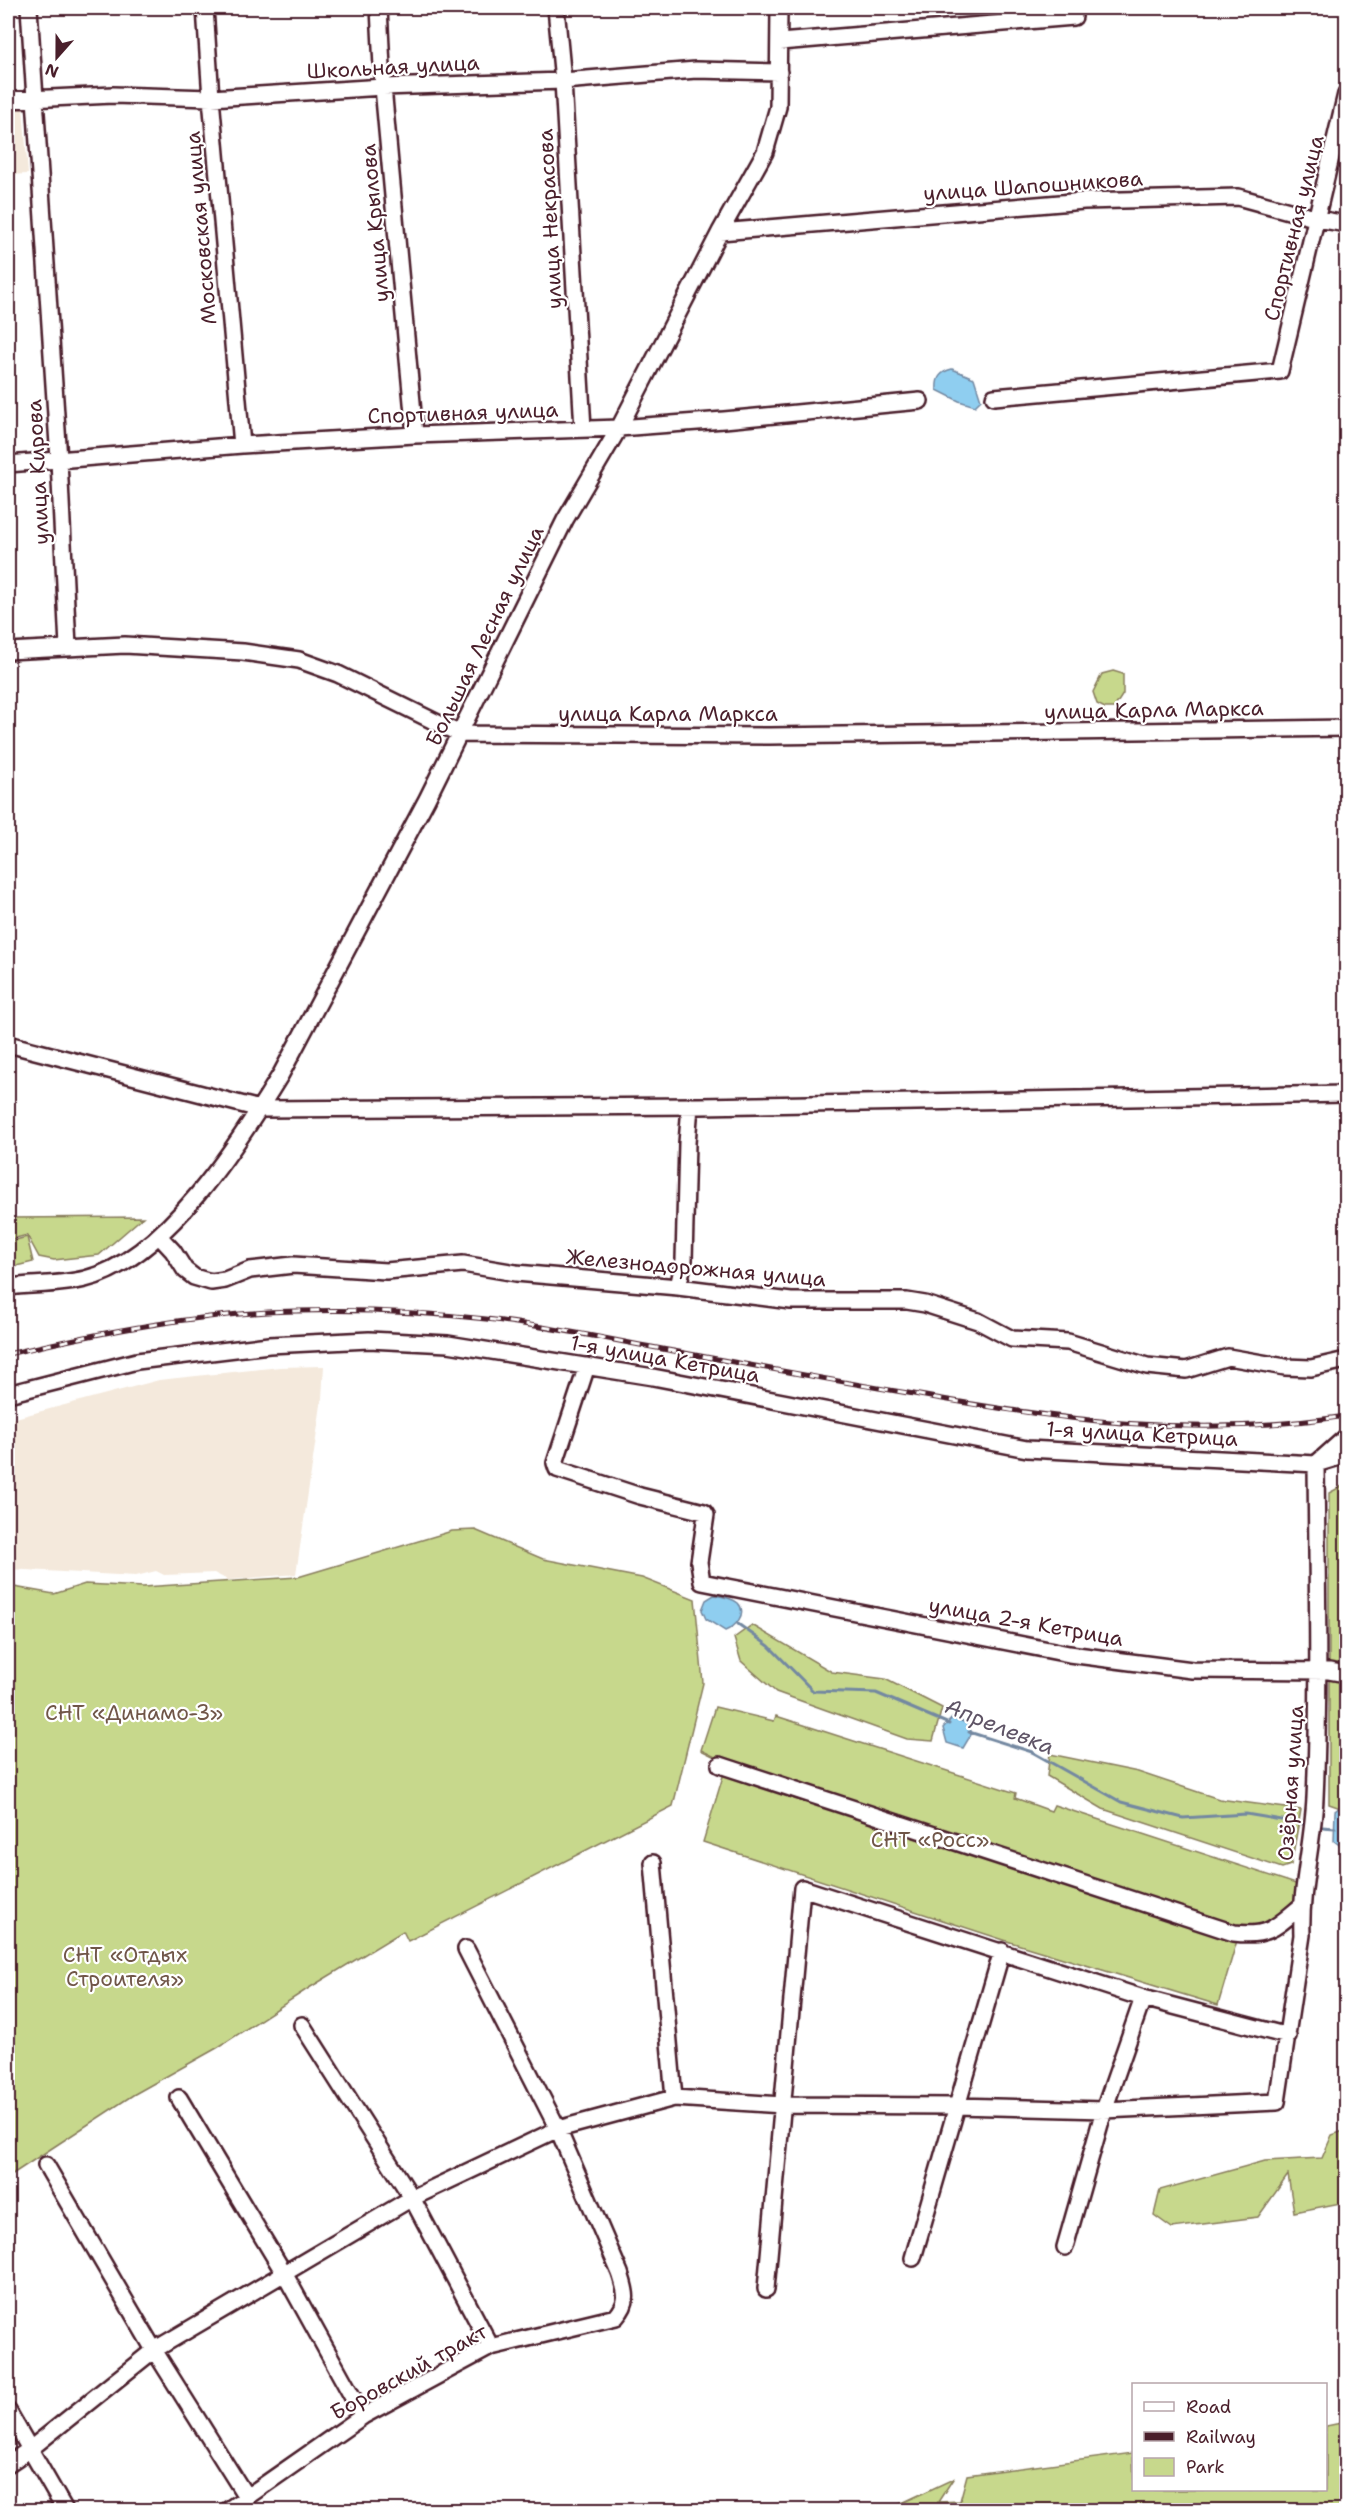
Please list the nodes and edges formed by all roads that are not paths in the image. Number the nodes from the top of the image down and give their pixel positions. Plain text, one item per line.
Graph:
1 (29, 8) edge
2 (205, 8) edge
3 (379, 8) edge
4 (556, 8) edge
5 (779, 8) edge
6 (1074, 17) dead end
7 (780, 42) junction
8 (779, 72) junction
9 (563, 81) junction
10 (383, 87) junction
11 (1347, 94) edge
12 (211, 98) junction
13 (34, 99) junction
14 (8, 100) edge
15 (1318, 219) junction
16 (1347, 224) edge
17 (720, 232) junction
18 (994, 397) dead end
19 (920, 401) dead end
20 (619, 428) junction
21 (583, 429) junction
22 (415, 435) junction
23 (242, 445) junction
24 (59, 460) junction
25 (8, 464) edge
26 (68, 647) junction
27 (8, 651) edge
28 (1347, 728) edge
29 (460, 734) junction
30 (8, 1044) edge
31 (1347, 1094) edge
32 (690, 1106) junction
33 (260, 1109) junction
34 (159, 1236) junction
35 (8, 1287) edge
36 (678, 1287) junction
37 (1347, 1360) edge
38 (587, 1366) junction
39 (8, 1394) edge
40 (1347, 1437) edge
41 (1347, 1455) edge
42 (1316, 1464) junction
43 (1318, 1672) junction
44 (1347, 1674) edge
45 (720, 1765) dead end
46 (653, 1863) dead end
47 (1300, 1907) junction
48 (466, 1949) dead end
49 (1002, 1950) junction
50 (1143, 1998) junction
51 (302, 2025) dead end
52 (1288, 2036) junction
53 (179, 2098) dead end
54 (674, 2098) junction
55 (783, 2106) junction
56 (956, 2106) junction
57 (1104, 2110) junction
58 (558, 2129) junction
59 (46, 2165) dead end
60 (412, 2198) junction
61 (1065, 2247) dead end
62 (913, 2258) dead end
63 (284, 2273) junction
64 (766, 2289) dead end
65 (492, 2347) junction
66 (154, 2350) junction
67 (8, 2411) edge
68 (363, 2416) junction
69 (29, 2450) junction
70 (8, 2464) edge
71 (247, 2498) junction
72 (65, 2511) edge
73 (228, 2511) edge

1 - 13 street, улица Кирова
2 - 12 street, Московская улица
3 - 10 street, улица Крылова
4 - 9 street, улица Некрасова
5 - 7 street, Большая Лесная улица
6 - 7 street
7 - 8 street, Большая Лесная улица
8 - 9 street, Школьная улица
8 - 17 street, Большая Лесная улица
9 - 10 street, Школьная улица
9 - 21 street, улица Некрасова
10 - 12 street, Школьная улица
10 - 22 street, улица Крылова
11 - 15 street, Спортивная улица
12 - 13 street, Школьная улица
12 - 23 street, Московская улица
13 - 14 street, Школьная улица
13 - 24 street, улица Кирова
15 - 16 street, улица Шапошникова
15 - 17 street, улица Шапошникова
15 - 18 street, Спортивная улица
17 - 20 street, Большая Лесная улица
19 - 20 street, Спортивная улица
20 - 21 street, Спортивная улица
20 - 29 street, Большая Лесная улица
21 - 22 street, Спортивная улица
22 - 23 street, Спортивная улица
23 - 24 street, Спортивная улица
24 - 25 street, Спортивная улица
24 - 26 street, улица Кирова
26 - 27 street, улица Карла Маркса
26 - 29 street, улица Карла Маркса
28 - 29 street, улица Карла Маркса
29 - 33 street, Большая Лесная улица
30 - 33 street
31 - 32 street
32 - 33 street
32 - 36 street
33 - 34 street, Большая Лесная улица
34 - 35 street, Большая Лесная улица
34 - 36 street, Железнодорожная улица
36 - 37 street, Железнодорожная улица
38 - 39 street, 1-я улица Кетрица
38 - 42 street, 1-я улица Кетрица
38 - 43 street, улица 2-я Кетрица
40 - 42 street
41 - 42 street, 1-я улица Кетрица
42 - 43 street, Озёрная улица
43 - 44 street, улица 2-я Кетрица
43 - 47 street, Озёрная улица
45 - 47 street
46 - 54 street
47 - 52 street, Озёрная улица
48 - 58 street
49 - 50 street
49 - 55 street
49 - 56 street
50 - 52 street
50 - 57 street
51 - 60 street
52 - 57 street, Озёрная улица
53 - 63 street
54 - 55 street
54 - 58 street
55 - 56 street
55 - 64 street
56 - 57 street
56 - 62 street
57 - 61 street
58 - 60 street
58 - 65 street, Боровский тракт
59 - 66 street
60 - 63 street
60 - 65 street
63 - 66 street
63 - 68 street
65 - 68 street, Боровский тракт
66 - 69 street
66 - 71 street
67 - 69 street
68 - 71 street, Боровский тракт
69 - 70 street
69 - 72 street
71 - 73 street, Боровский тракт

